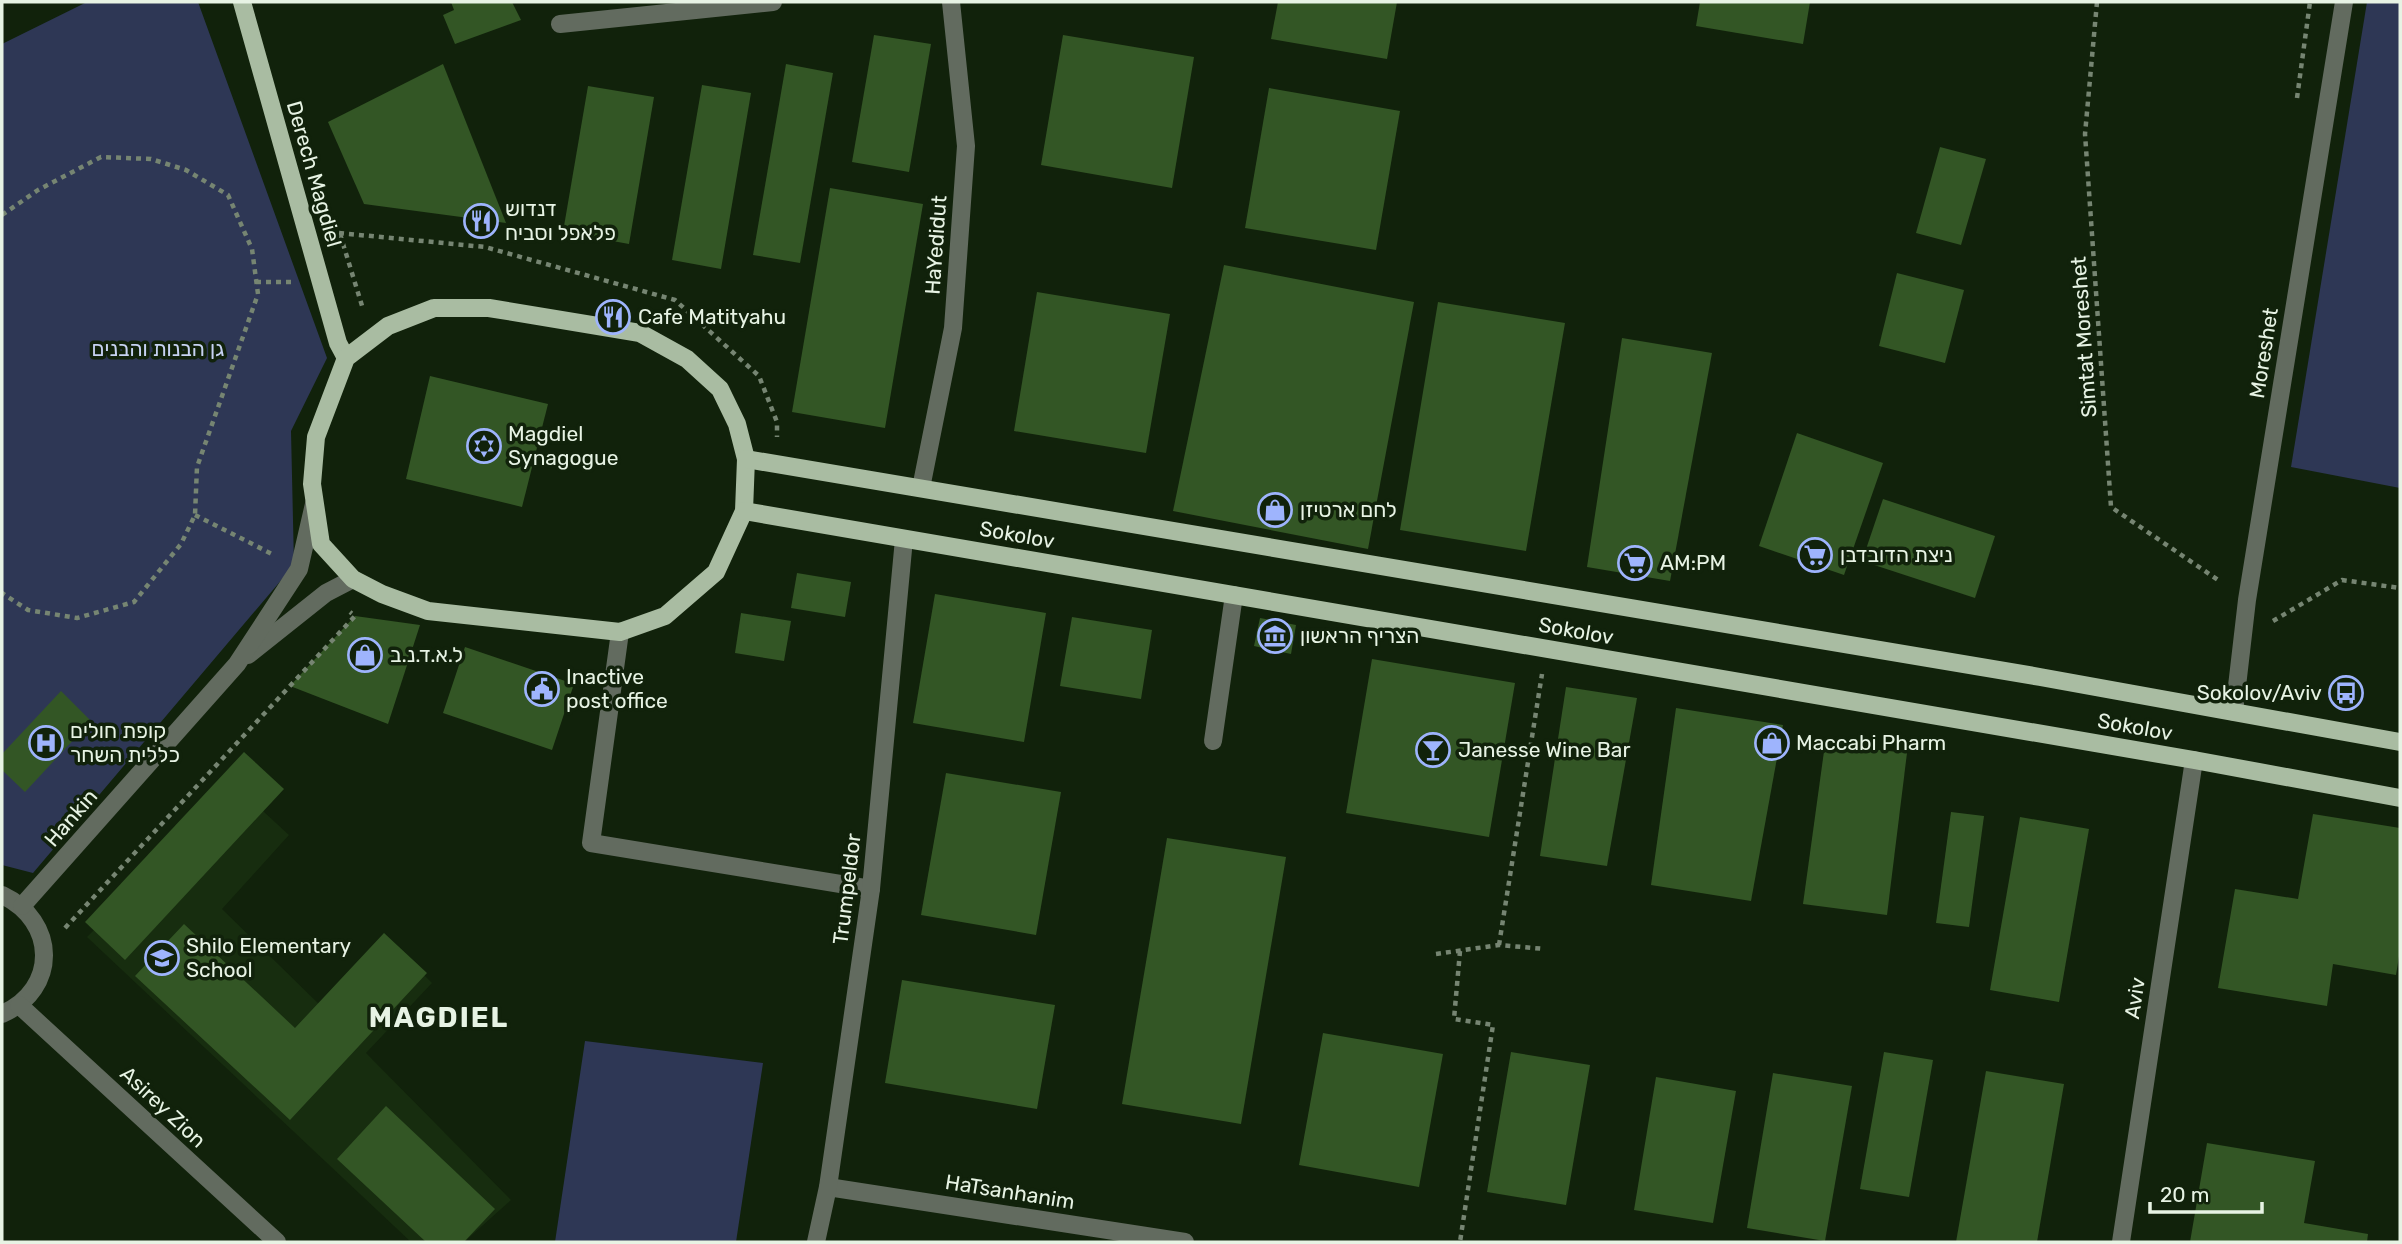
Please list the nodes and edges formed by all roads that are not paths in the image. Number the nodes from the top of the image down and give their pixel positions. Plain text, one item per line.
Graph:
1 (242, 2) edge
2 (773, 2) edge
3 (951, 2) edge
4 (2344, 2) edge
5 (657, 9) edge
6 (560, 24) dead end
7 (342, 351) junction
8 (746, 459) junction
9 (920, 488) junction
10 (314, 503) junction
11 (744, 511) junction
12 (904, 539) junction
13 (353, 579) junction
14 (1234, 596) junction
15 (620, 632) junction
16 (237, 664) junction
17 (2234, 712) junction
18 (1213, 741) dead end
19 (2400, 742) edge
20 (2194, 760) junction
21 (2400, 798) edge
22 (871, 890) junction
23 (2, 895) edge
24 (22, 906) junction
25 (19, 1005) junction
26 (2, 1014) edge
27 (828, 1188) junction
28 (277, 1242) edge
29 (816, 1242) edge
30 (1185, 1242) edge
31 (2120, 1242) edge

1 - 7 main road, Derech Magdiel
2 - 5 street
3 - 9 street, HaYedidut
4 - 17 street, Moreshet
5 - 6 street
7 - 8 main road
7 - 10 main road
8 - 9 main road, Sokolov
8 - 11 main road
9 - 17 main road, Sokolov
10 - 13 main road
10 - 16 street, Hankin
11 - 12 main road, Sokolov
11 - 15 main road
12 - 14 main road, Sokolov
12 - 22 street, Trumpeldor
13 - 15 main road
13 - 16 street, Hankin
14 - 18 street
14 - 20 main road, Sokolov
15 - 22 street
16 - 24 street, Hankin
17 - 19 main road, Sokolov
20 - 21 main road, Sokolov
20 - 31 street, Aviv
22 - 27 street, Trumpeldor
23 - 24 street
24 - 25 street
25 - 26 street
25 - 28 street, Asirey Zion
27 - 29 street, Trumpeldor
27 - 30 street, HaTsanhanim

